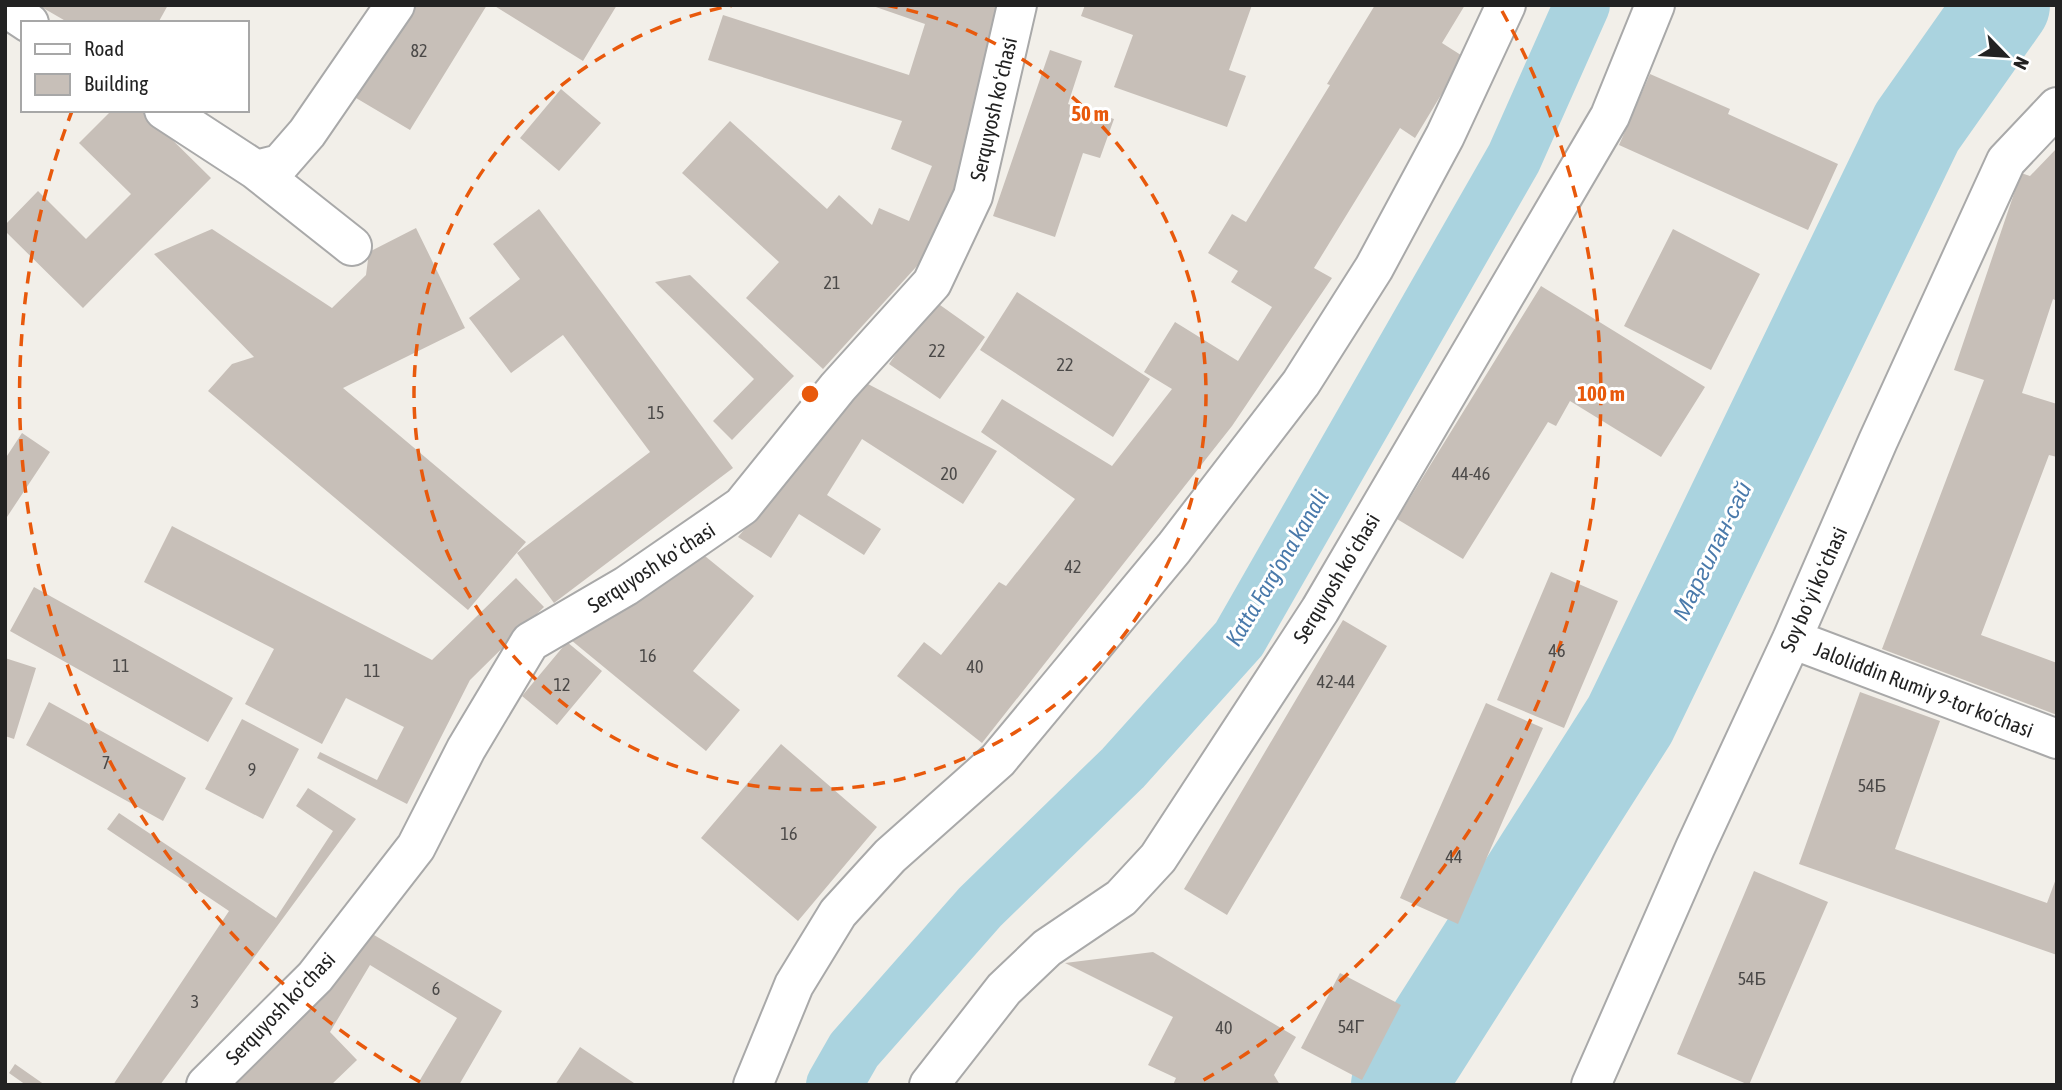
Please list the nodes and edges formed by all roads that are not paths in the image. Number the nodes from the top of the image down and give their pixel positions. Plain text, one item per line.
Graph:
1 (395, 5) edge
2 (1017, 5) edge
3 (1506, 5) edge
4 (1655, 5) edge
5 (5, 7) edge
6 (26, 21) edge
7 (2057, 107) edge
8 (167, 112) edge
9 (256, 170) junction
10 (352, 246) dead end
11 (1792, 639) junction
12 (2057, 739) edge
13 (206, 1085) edge
14 (753, 1085) edge
15 (929, 1085) edge
16 (1591, 1085) edge

1 - 9 street
2 - 13 street, Serquyosh koʻchasi
3 - 14 street
4 - 15 street, Serquyosh koʻchasi
5 - 6 street
7 - 11 street, Soy boʻyi koʻchasi
8 - 9 street
9 - 10 street
11 - 12 street, Jaloliddin Rumiy 9-tor koʼchasi
11 - 16 street, Soy boʻyi koʻchasi

